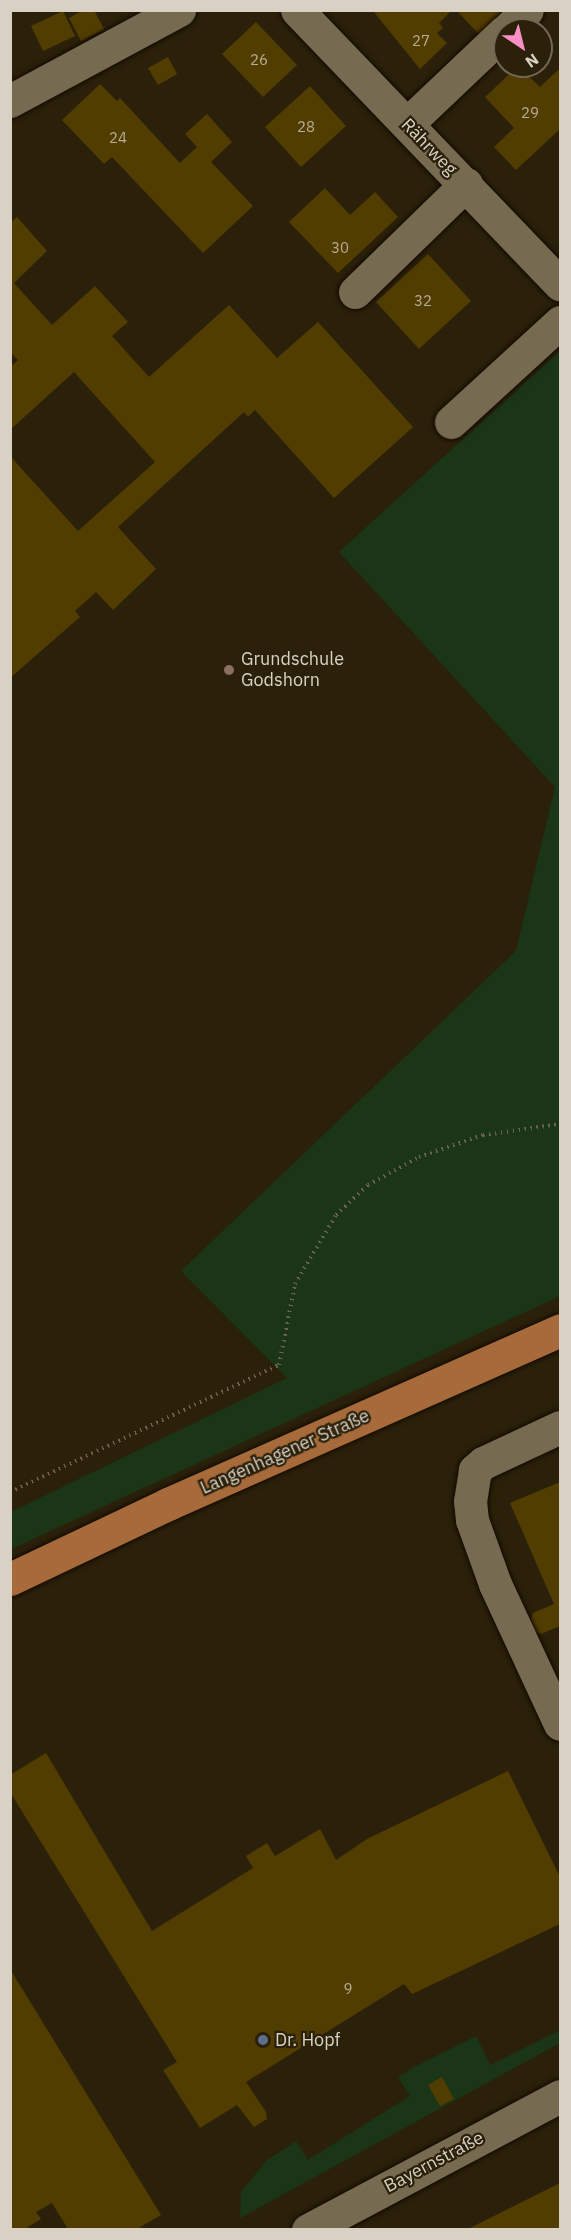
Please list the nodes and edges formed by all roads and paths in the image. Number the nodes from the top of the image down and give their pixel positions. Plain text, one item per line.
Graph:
1 (179, 10) edge
2 (297, 10) edge
3 (493, 43) edge
4 (10, 101) edge
5 (407, 124) junction
6 (466, 184) junction
7 (561, 284) edge
8 (355, 292) dead end
9 (561, 322) edge
10 (451, 422) dead end
11 (561, 1124) edge
12 (561, 1330) edge
13 (561, 1427) edge
14 (10, 1492) edge
15 (10, 1579) edge
16 (561, 1724) edge
17 (561, 2096) edge
18 (320, 2226) edge

1 - 4 street
2 - 5 street, Rährweg
3 - 5 street
5 - 6 street, Rährweg
6 - 7 street, Rährweg
6 - 8 street
9 - 10 street
11 - 14 path
12 - 15 main road, Langenhagener Straße
13 - 16 street
17 - 18 street, Bayernstraße

